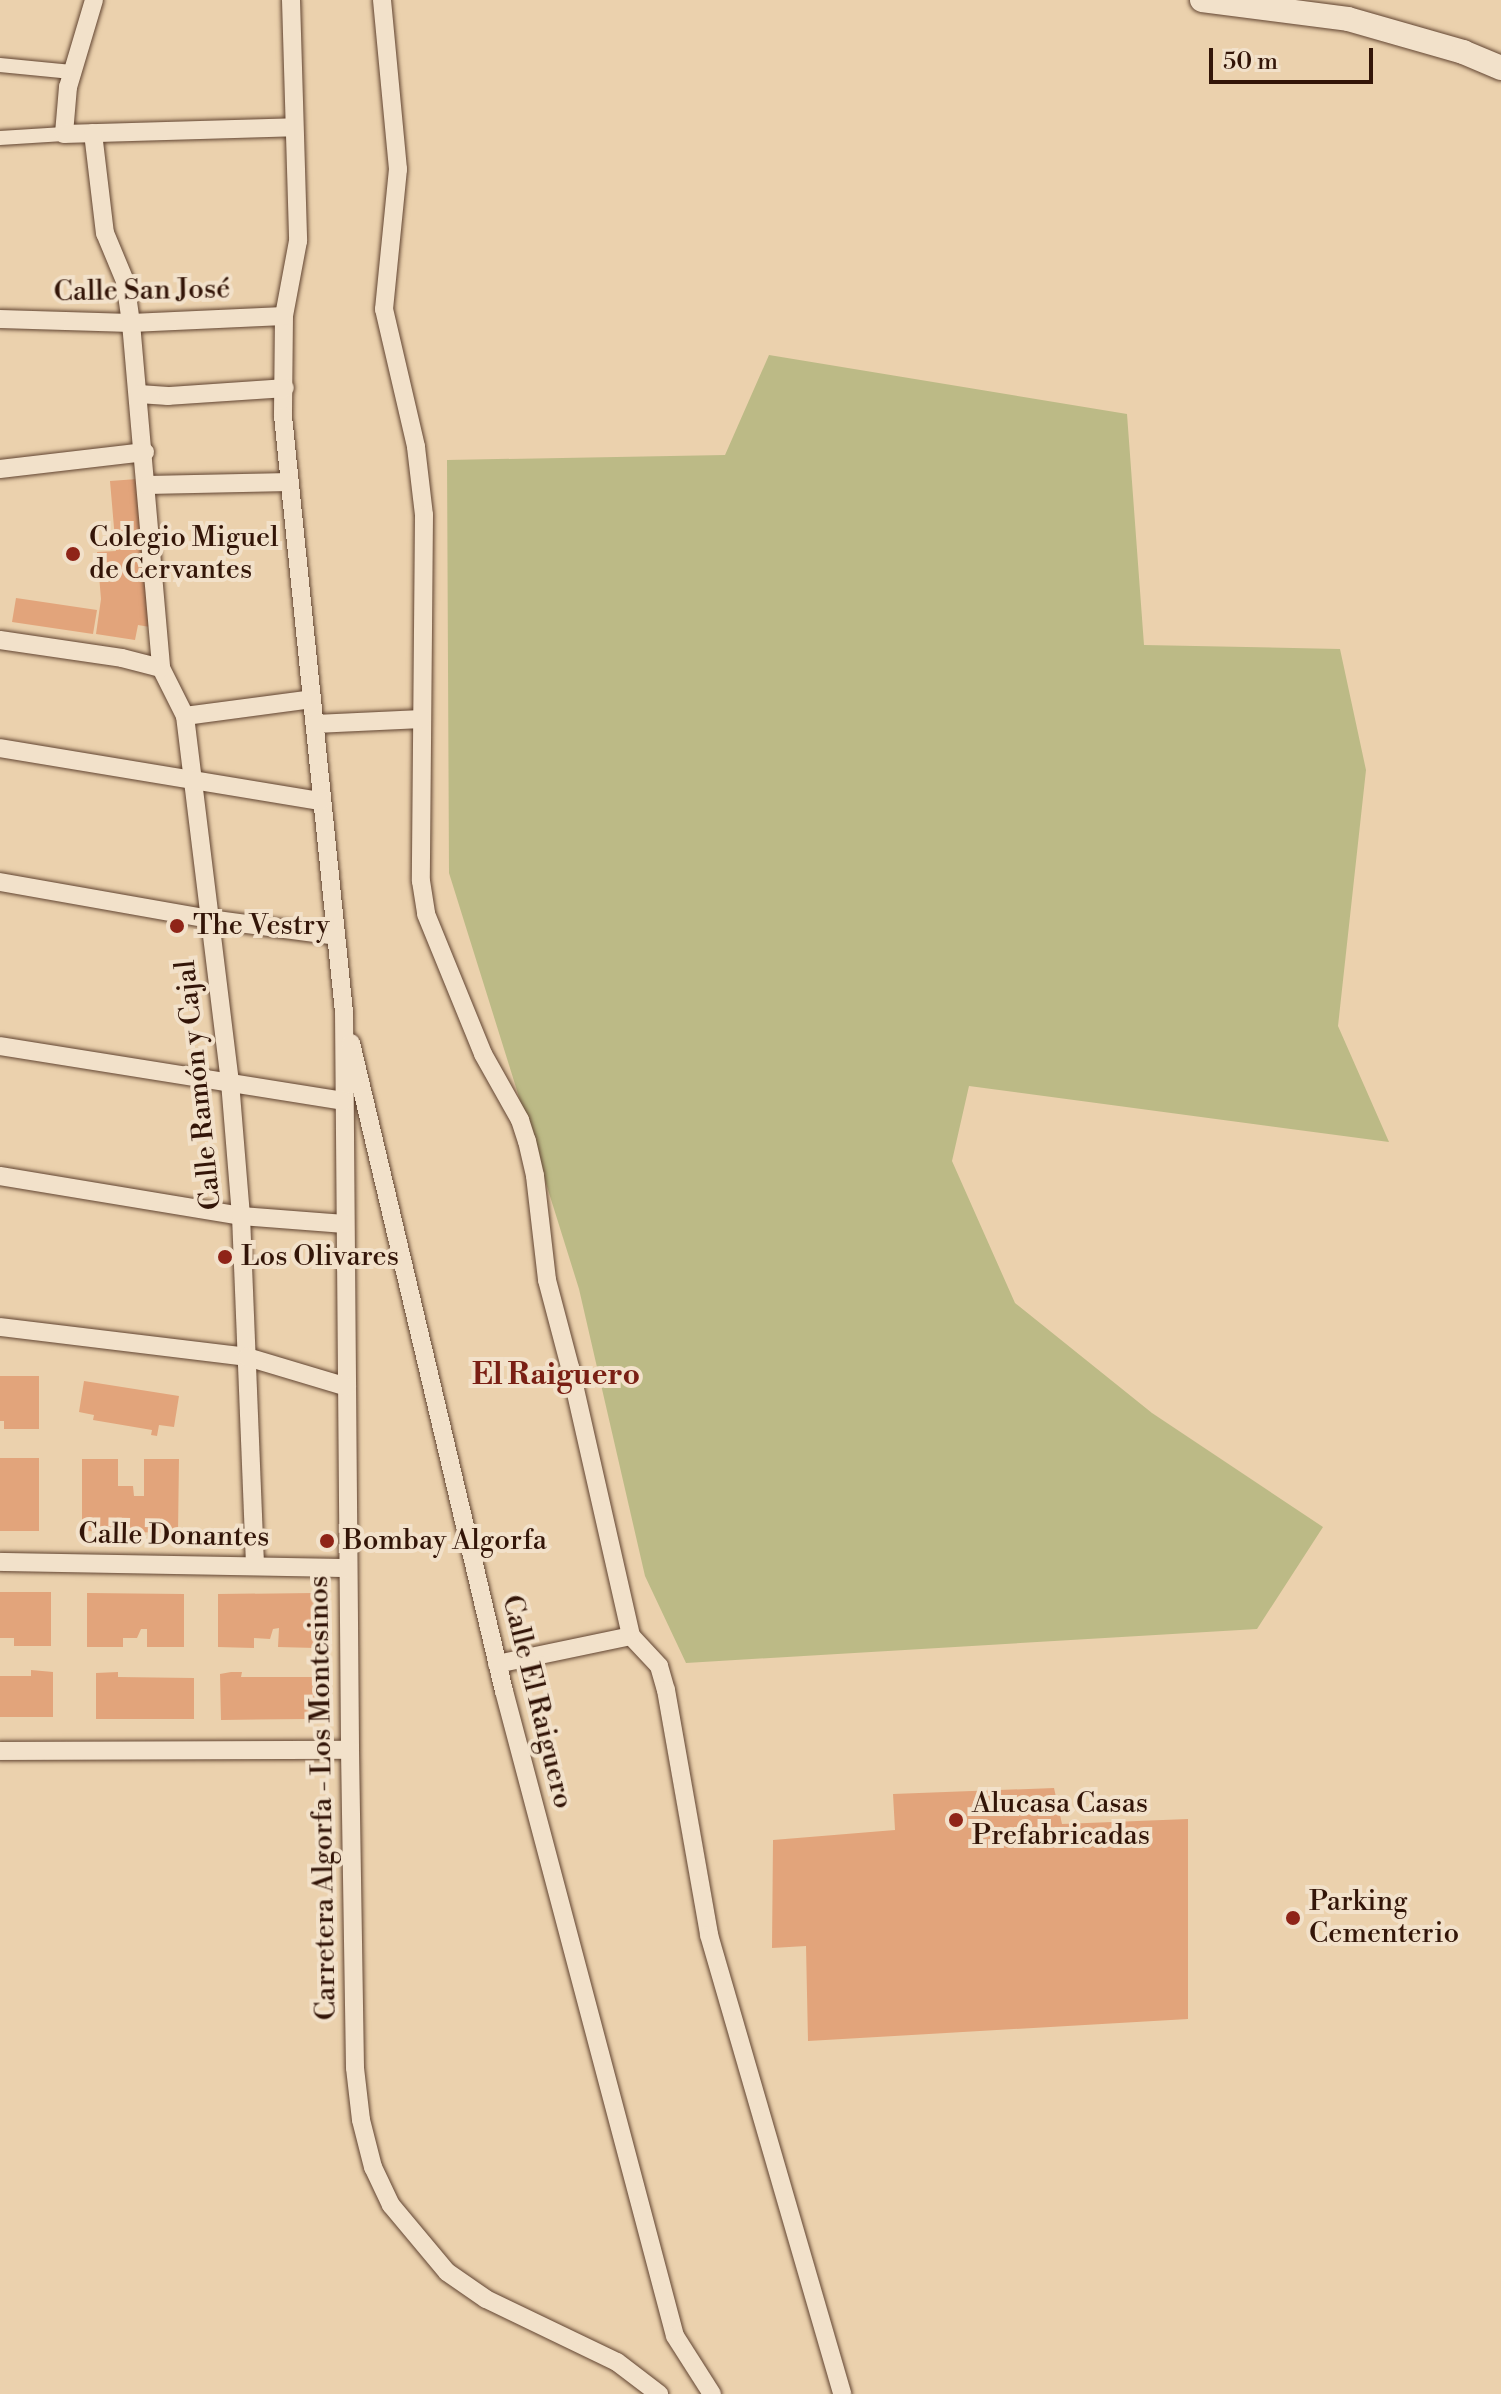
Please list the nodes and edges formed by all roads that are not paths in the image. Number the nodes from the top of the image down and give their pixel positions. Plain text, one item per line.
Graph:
1 (94, 0) edge
2 (291, 0) edge
3 (382, 0) edge
4 (1202, 0) edge
5 (0, 65) edge
6 (1501, 68) edge
7 (72, 72) junction
8 (294, 127) junction
9 (93, 133) junction
10 (64, 134) junction
11 (0, 138) edge
12 (284, 316) junction
13 (0, 319) edge
14 (131, 323) junction
15 (285, 388) junction
16 (139, 394) junction
17 (145, 452) junction
18 (0, 469) edge
19 (290, 482) junction
20 (147, 485) junction
21 (0, 640) edge
22 (161, 668) junction
23 (312, 699) junction
24 (185, 716) junction
25 (422, 719) junction
26 (315, 724) junction
27 (0, 748) edge
28 (191, 780) junction
29 (321, 801) junction
30 (0, 882) edge
31 (209, 919) junction
32 (336, 936) junction
33 (344, 1012) junction
34 (0, 1046) edge
35 (230, 1082) junction
36 (344, 1101) junction
37 (0, 1176) edge
38 (241, 1216) junction
39 (345, 1224) junction
40 (0, 1327) edge
41 (247, 1357) junction
42 (347, 1387) junction
43 (0, 1562) edge
44 (255, 1566) junction
45 (348, 1568) junction
46 (631, 1636) junction
47 (497, 1664) junction
48 (350, 1750) junction
49 (0, 1751) edge
50 (659, 2394) edge
51 (712, 2394) edge
52 (842, 2394) edge

1 - 7 street
2 - 8 street, Carretera Algorfa - Los Montesinos
3 - 25 street
4 - 6 main road
5 - 7 street
7 - 10 street
8 - 9 street
8 - 12 street, Carretera Algorfa - Los Montesinos
9 - 10 street
9 - 14 street, Calle Ramón y Cajal
10 - 11 street
12 - 14 street, Calle San José
12 - 15 street, Carretera Algorfa - Los Montesinos
13 - 14 street, Calle San José
14 - 16 street, Calle Ramón y Cajal
15 - 16 street
15 - 19 street, Carretera Algorfa - Los Montesinos
16 - 17 street, Calle Ramón y Cajal
17 - 18 street
17 - 20 street, Calle Ramón y Cajal
19 - 20 street
19 - 23 street, Carretera Algorfa - Los Montesinos
20 - 22 street, Calle Ramón y Cajal
21 - 22 street
22 - 24 street, Calle Ramón y Cajal
23 - 24 street
23 - 26 street, Carretera Algorfa - Los Montesinos
24 - 28 street, Calle Ramón y Cajal
25 - 26 street
25 - 46 street
26 - 29 street, Carretera Algorfa - Los Montesinos
27 - 28 street
28 - 29 street
28 - 31 street, Calle Ramón y Cajal
29 - 32 street, Carretera Algorfa - Los Montesinos
30 - 31 street
31 - 32 street
31 - 35 street, Calle Ramón y Cajal
32 - 33 street, Carretera Algorfa - Los Montesinos
33 - 36 street, Carretera Algorfa - Los Montesinos
33 - 47 street, Calle El Raiguero
34 - 35 street
35 - 36 street
35 - 38 street, Calle Ramón y Cajal
36 - 39 street, Carretera Algorfa - Los Montesinos
37 - 38 street
38 - 39 street
38 - 41 street, Calle Ramón y Cajal
39 - 42 street, Carretera Algorfa - Los Montesinos
40 - 41 street
41 - 42 street
41 - 44 street, Calle Ramón y Cajal
42 - 45 street, Carretera Algorfa - Los Montesinos
43 - 44 street, Calle Donantes
44 - 45 street, Calle Donantes
45 - 48 street, Carretera Algorfa - Los Montesinos
46 - 47 street
46 - 52 street
47 - 51 street, Calle El Raiguero
48 - 49 street
48 - 50 street, Carretera Algorfa - Los Montesinos

